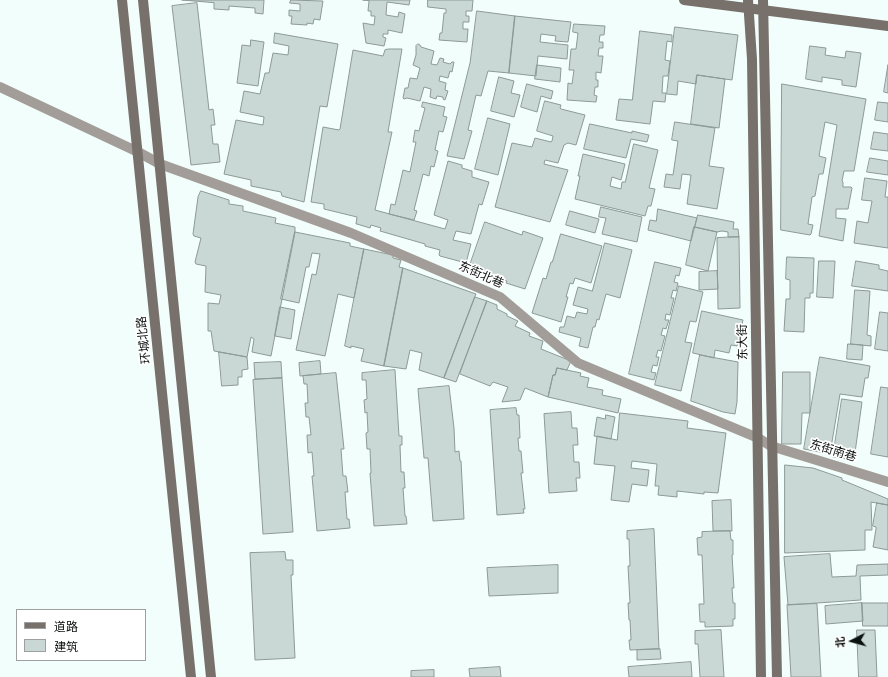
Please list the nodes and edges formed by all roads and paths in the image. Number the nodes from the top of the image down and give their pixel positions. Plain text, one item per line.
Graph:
1 (122, 0) edge
2 (143, 0) edge
3 (684, 0) edge
4 (749, 4) edge
5 (763, 5) edge
6 (888, 26) edge
7 (0, 87) edge
8 (138, 152) junction
9 (160, 164) junction
10 (758, 438) junction
11 (771, 446) junction
12 (888, 482) edge
13 (191, 677) edge
14 (211, 677) edge
15 (761, 677) edge
16 (777, 677) edge

1 - 8 main road, 环城北路
2 - 9 main road
3 - 4 main road
4 - 5 main road
4 - 10 main road, 东大街
5 - 6 main road
5 - 11 main road
7 - 8 street, 东街北巷
8 - 9 street, 东街北巷
8 - 13 main road, 环城北路
9 - 10 street, 东街北巷
9 - 14 main road
10 - 11 street, 东街北巷
10 - 15 main road, 东大街
11 - 12 street, 东街南巷
11 - 16 main road

